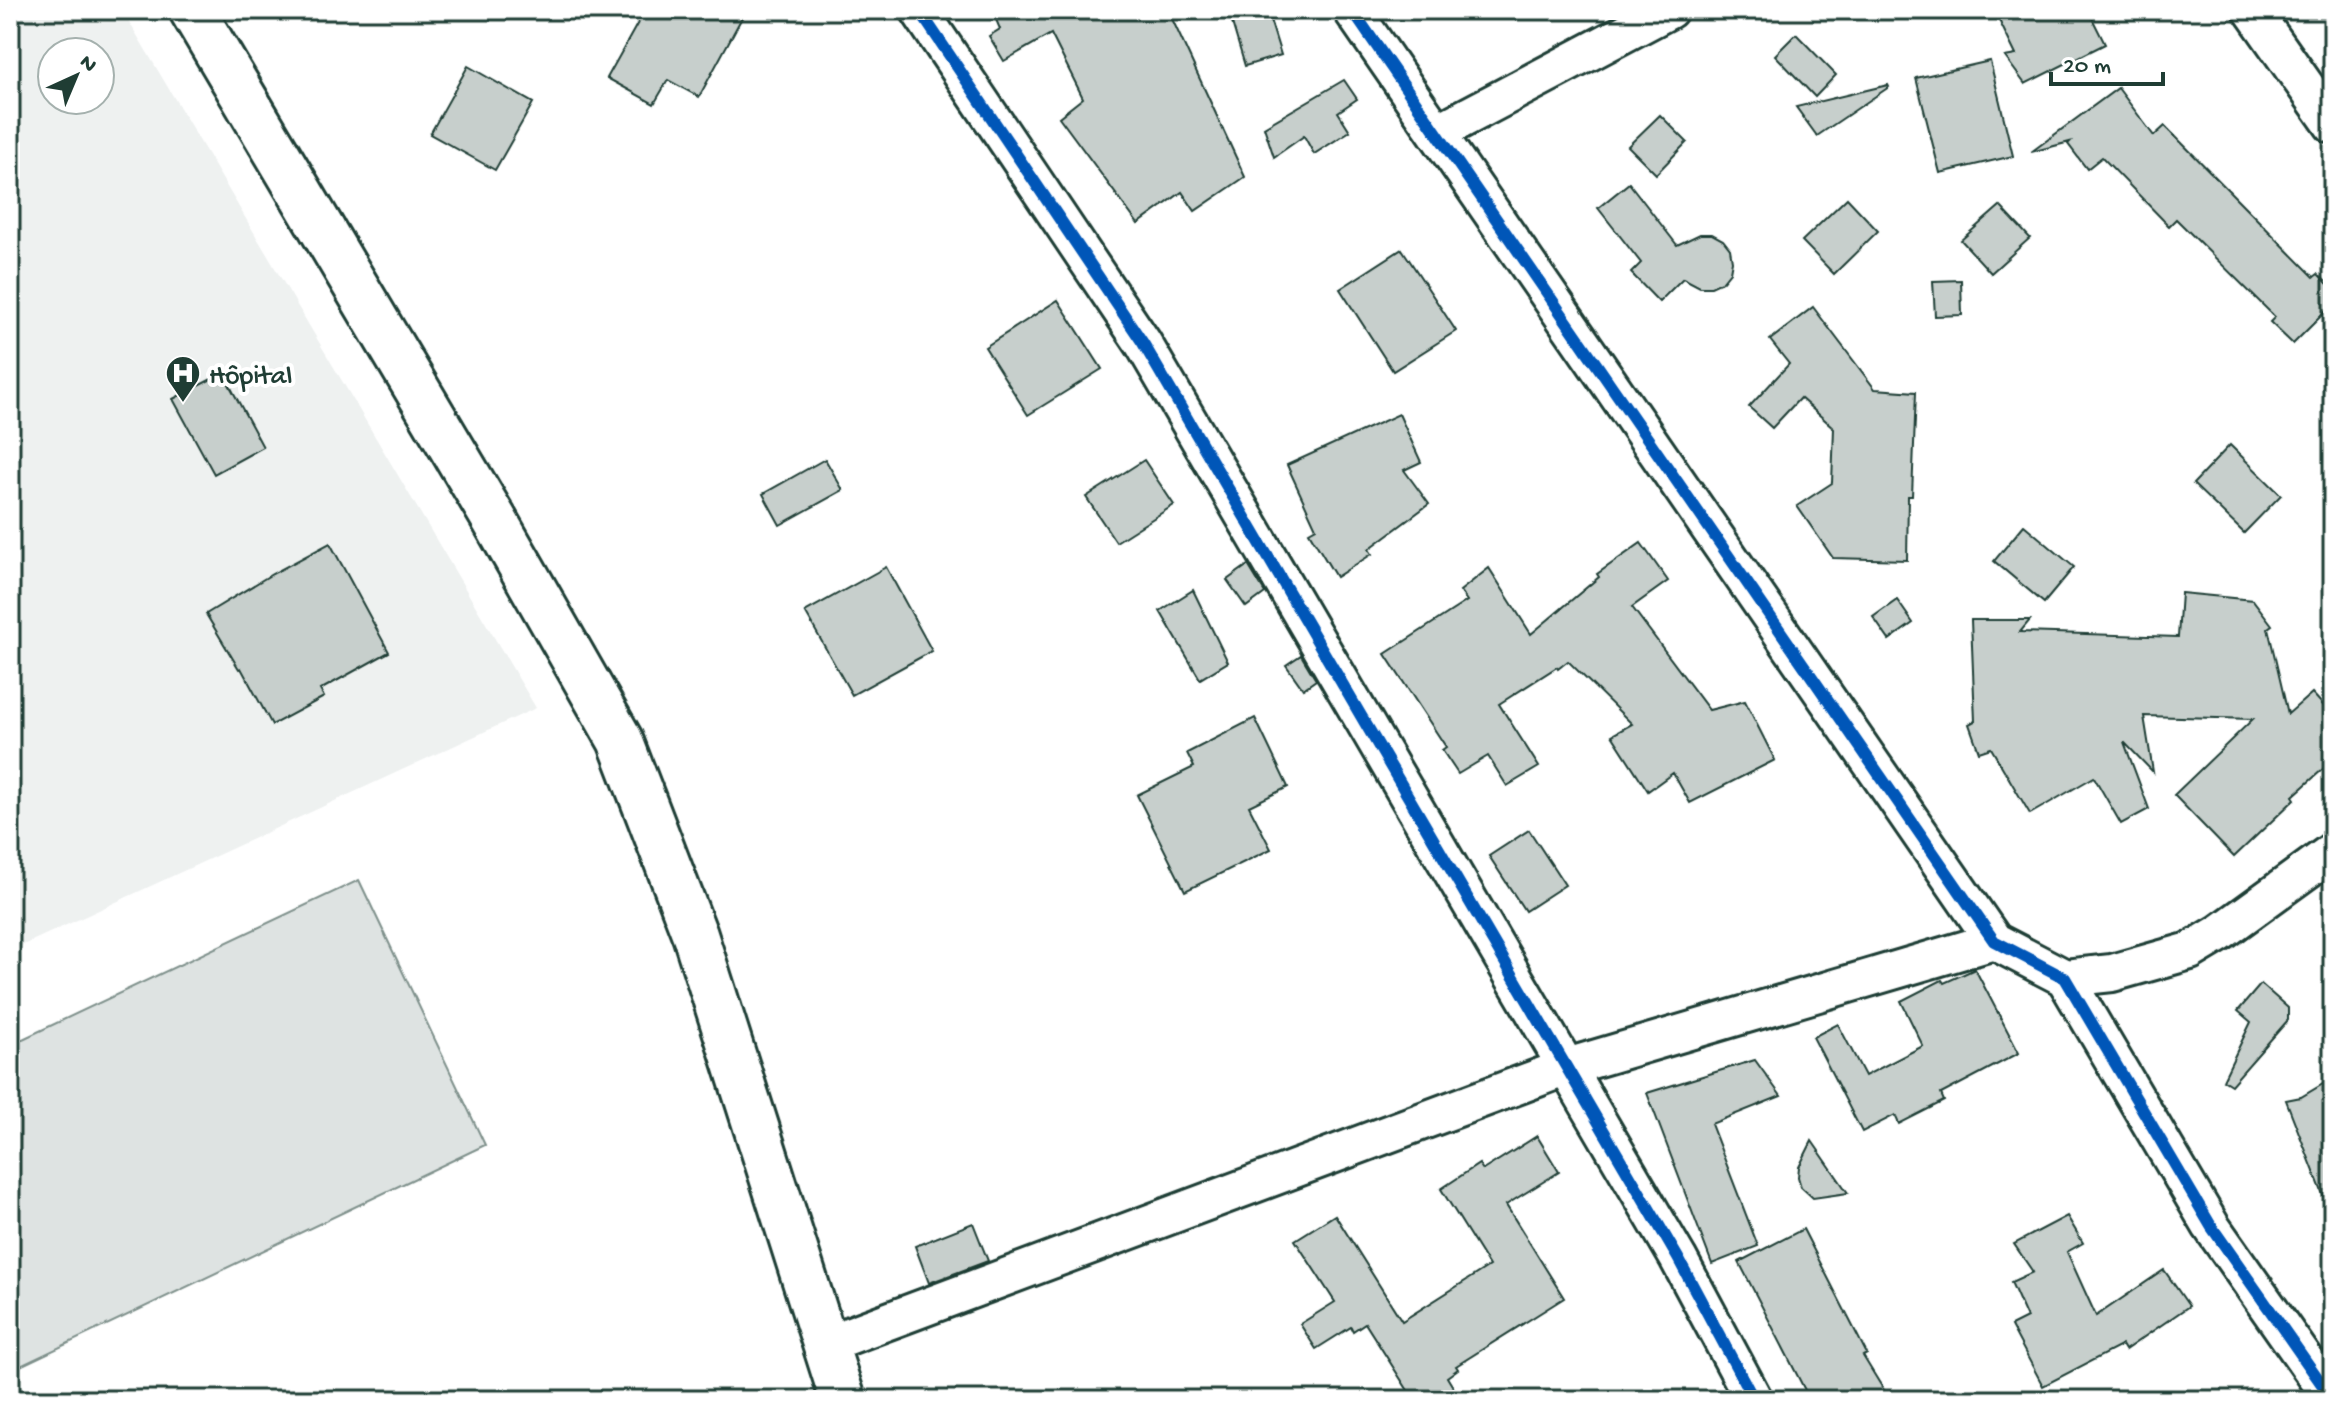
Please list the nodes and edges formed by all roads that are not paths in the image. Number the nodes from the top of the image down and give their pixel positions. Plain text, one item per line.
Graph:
1 (919, 10) edge
2 (1352, 10) edge
3 (1669, 10) edge
4 (2252, 10) edge
5 (205, 14) edge
6 (2333, 125) edge
7 (1438, 132) junction
8 (2333, 851) edge
9 (1994, 941) junction
10 (2065, 978) junction
11 (1567, 1067) junction
12 (824, 1345) junction
13 (843, 1400) edge
14 (1754, 1400) edge
15 (2333, 1400) edge

1 - 11 street
2 - 7 street
3 - 7 street
4 - 6 street
5 - 12 main road
7 - 9 street
8 - 10 street
9 - 10 street
9 - 11 street
10 - 15 street
11 - 12 street
11 - 14 street
12 - 13 main road

